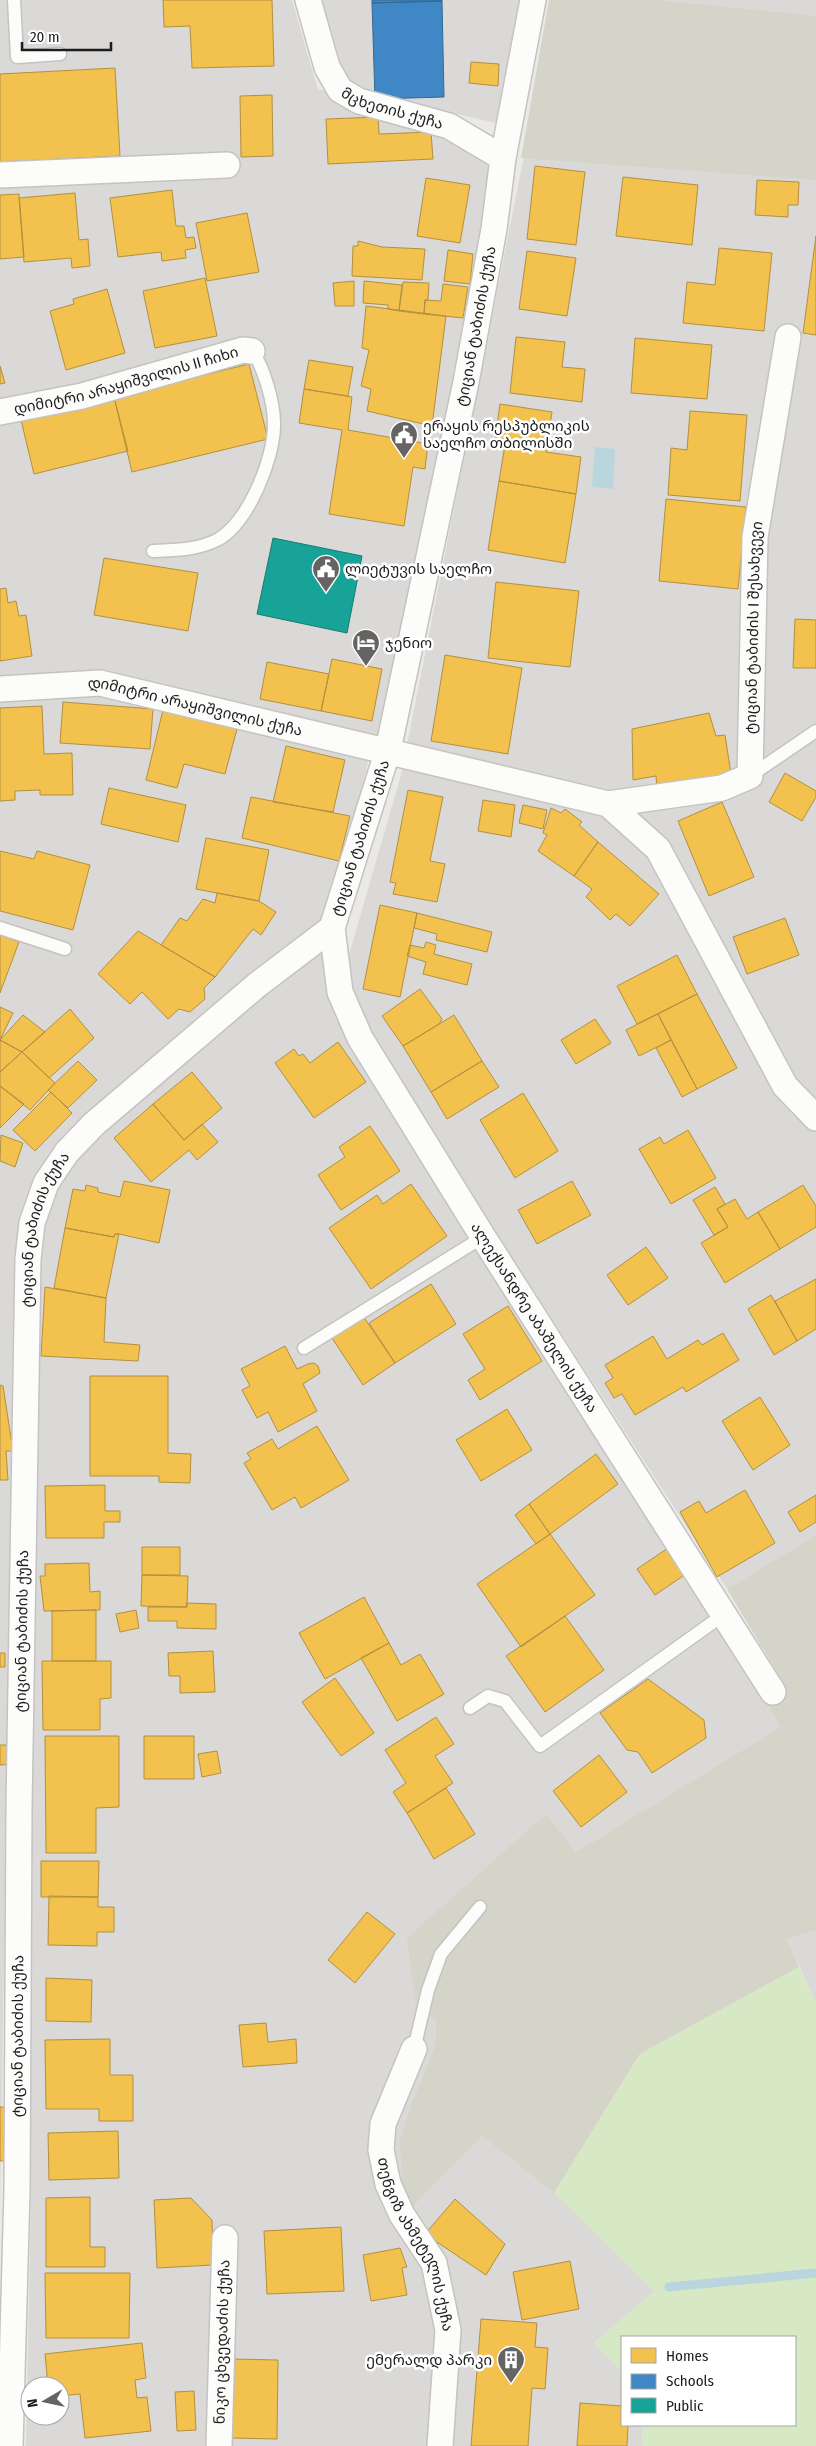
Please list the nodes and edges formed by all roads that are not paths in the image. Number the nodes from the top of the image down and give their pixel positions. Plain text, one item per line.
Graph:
1 (14, 0) edge
2 (308, 0) edge
3 (533, 0) edge
4 (60, 54) dead end
5 (503, 158) junction
6 (227, 165) dead end
7 (0, 175) edge
8 (788, 336) dead end
9 (252, 351) joint
10 (0, 412) edge
11 (153, 550) dead end
12 (0, 689) edge
13 (816, 732) edge
14 (388, 750) junction
15 (750, 776) junction
16 (608, 804) junction
17 (0, 928) edge
18 (332, 928) junction
19 (65, 948) dead end
20 (816, 1118) edge
21 (482, 1237) junction
22 (304, 1348) dead end
23 (723, 1615) junction
24 (774, 1692) dead end
25 (470, 1708) dead end
26 (480, 1907) dead end
27 (414, 2049) joint
28 (225, 2238) dead end
29 (10, 2446) edge
30 (219, 2446) edge
31 (440, 2446) edge

1 - 4 lane
2 - 5 street, მცხეთის ქუჩა
3 - 5 street, ტიციან ტაბიძის ქუჩა
5 - 14 street, ტიციან ტაბიძის ქუჩა
6 - 7 street
8 - 15 street, ტიციან ტაბიძის I შესახვევი
9 - 10 street, დიმიტრი არაყიშვილის II ჩიხი
9 - 11 lane
12 - 14 street, დიმიტრი არაყიშვილის ქუჩა
13 - 15 lane
14 - 16 street
14 - 18 street, ტიციან ტაბიძის ქუჩა
15 - 16 street
16 - 20 street
17 - 19 lane
18 - 21 street, ალექსანდრე აბაშელის ქუჩა
18 - 29 street, ტიციან ტაბიძის ქუჩა
21 - 22 lane
21 - 23 street, ალექსანდრე აბაშელის ქუჩა
23 - 24 street, ალექსანდრე აბაშელის ქუჩა
23 - 25 lane
26 - 27 lane
27 - 31 street, თენგიზ ახმეტელის ქუჩა
28 - 30 street, ნიკო ცხვედაძის ქუჩა

